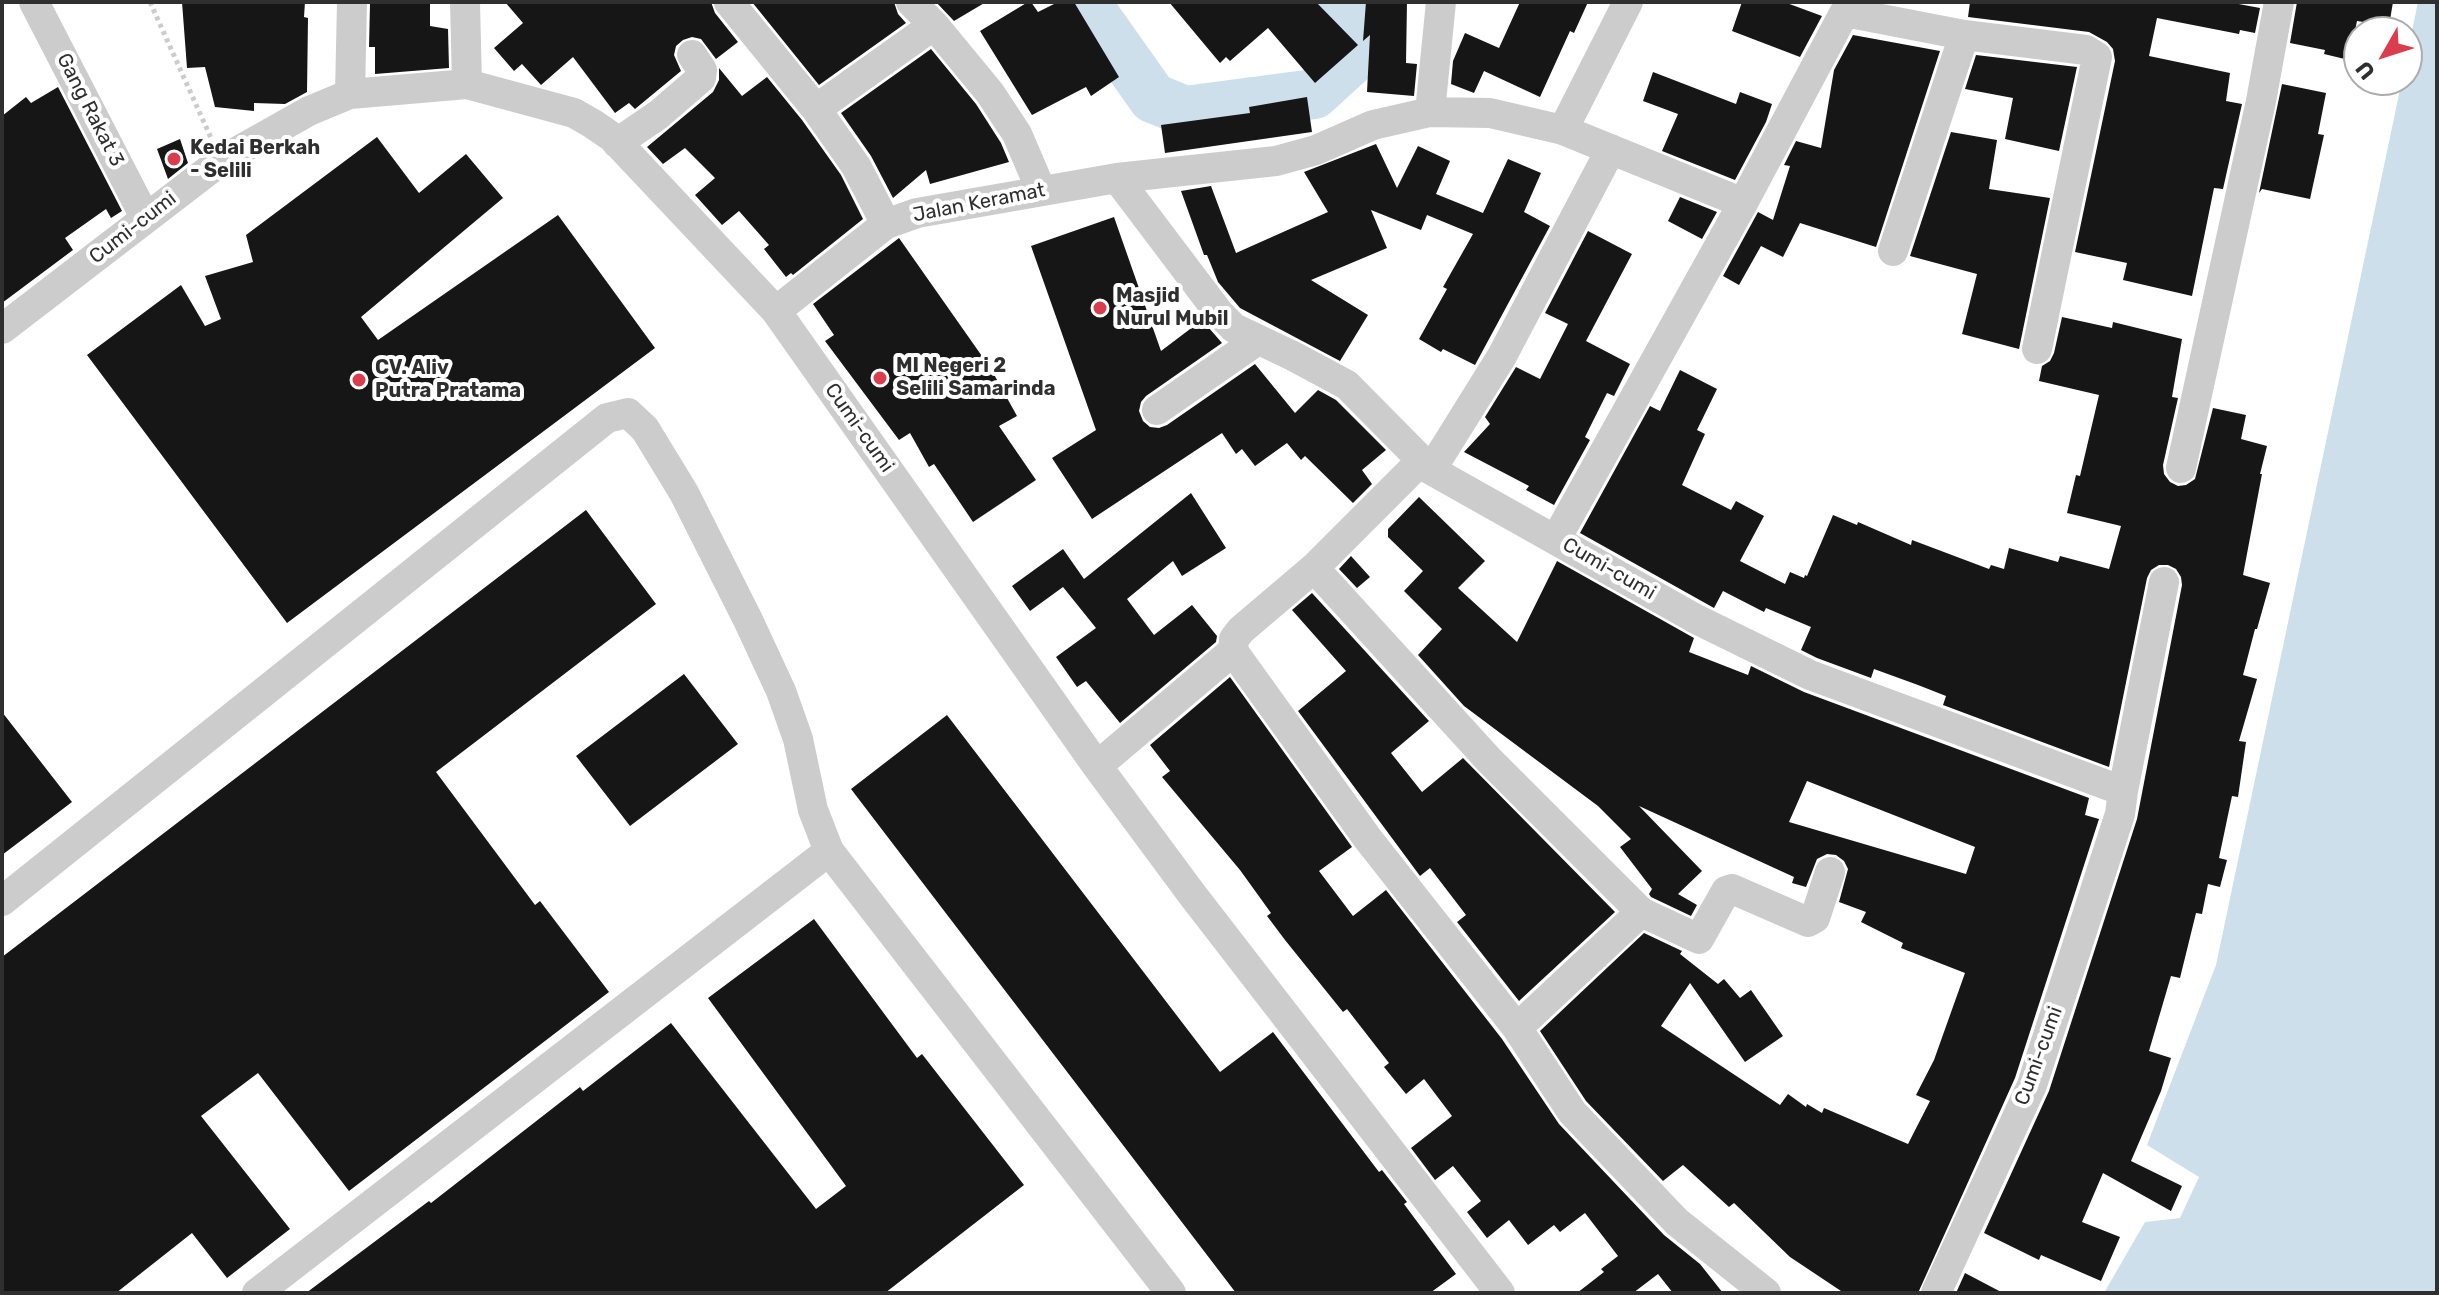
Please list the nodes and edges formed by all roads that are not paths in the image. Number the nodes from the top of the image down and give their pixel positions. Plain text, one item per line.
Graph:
1 (34, 2) edge
2 (352, 2) edge
3 (465, 2) edge
4 (729, 2) edge
5 (911, 2) edge
6 (1441, 2) edge
7 (1628, 2) edge
8 (2279, 2) edge
9 (1847, 7) edge
10 (934, 25) junction
11 (1964, 35) junction
12 (692, 55) dead end
13 (467, 84) junction
14 (350, 94) junction
15 (816, 109) junction
16 (1430, 112) junction
17 (1563, 130) junction
18 (617, 143) junction
19 (1611, 149) junction
20 (1117, 178) junction
21 (1041, 190) junction
22 (1743, 203) junction
23 (145, 217) junction
24 (886, 224) junction
25 (1893, 251) dead end
26 (776, 311) junction
27 (2, 329) edge
28 (1258, 340) junction
29 (2037, 349) dead end
30 (1157, 410) dead end
31 (1426, 466) junction
32 (2181, 468) dead end
33 (1556, 539) junction
34 (1314, 568) junction
35 (2164, 582) dead end
36 (1233, 651) junction
37 (1097, 766) junction
38 (2123, 791) junction
39 (829, 851) junction
40 (1830, 872) dead end
41 (2, 901) edge
42 (1641, 912) junction
43 (1517, 1028) junction
44 (257, 1293) edge
45 (1171, 1293) edge
46 (1500, 1293) edge
47 (1766, 1293) edge
48 (1936, 1293) edge

1 - 23 street, Gang Rakat 3
2 - 14 street
3 - 13 street
4 - 15 street
5 - 10 street
6 - 16 street
7 - 17 street
8 - 32 street
9 - 11 street
9 - 22 street
10 - 15 street
10 - 21 street
11 - 25 street
11 - 29 street
12 - 18 street
13 - 14 street, Cumi-cumi
13 - 18 street, Cumi-cumi
14 - 23 street, Cumi-cumi
15 - 24 street
16 - 17 street
16 - 20 street
17 - 19 street
18 - 26 street, Cumi-cumi
19 - 22 street
19 - 31 street
20 - 21 street, Jalan Keramat
20 - 28 street, Cumi-cumi
21 - 24 street, Jalan Keramat
22 - 33 street
23 - 27 street, Cumi-cumi
24 - 26 street, Jalan Keramat
26 - 37 street, Cumi-cumi
28 - 30 street
28 - 31 street, Cumi-cumi
31 - 33 street, Cumi-cumi
31 - 34 street
33 - 38 street, Cumi-cumi
34 - 36 street
34 - 42 street
35 - 38 street
36 - 37 street
36 - 43 street
37 - 46 street, Cumi-cumi
38 - 48 street, Cumi-cumi
39 - 41 street
39 - 44 street
39 - 45 street
40 - 42 street
42 - 43 street
43 - 47 street

